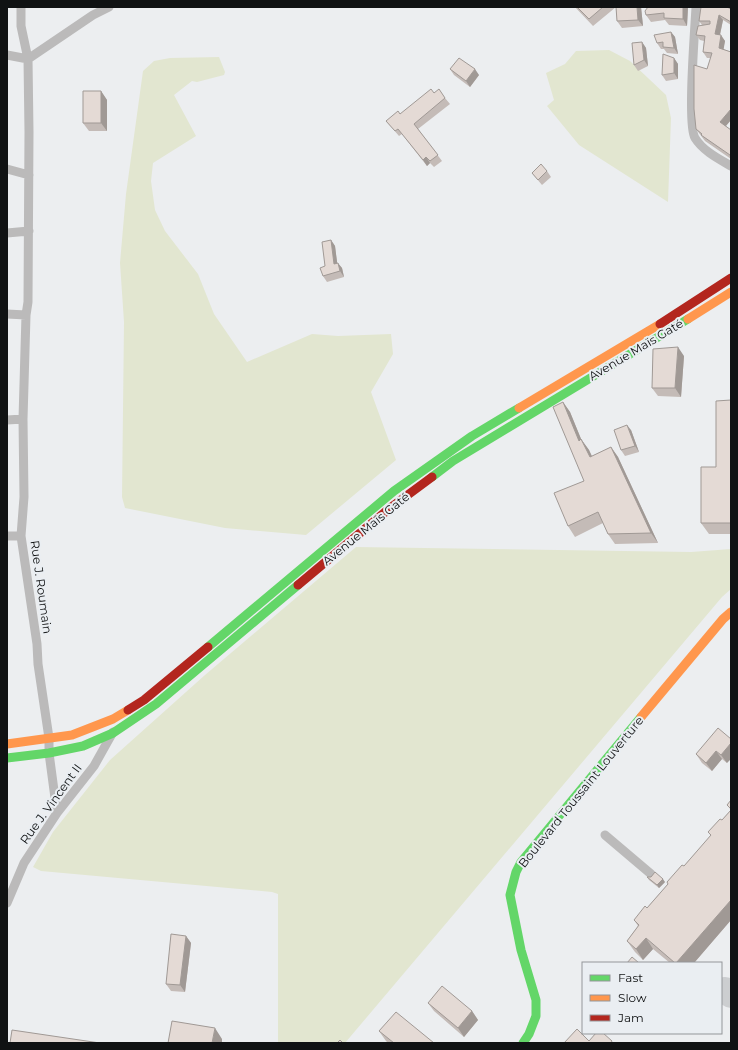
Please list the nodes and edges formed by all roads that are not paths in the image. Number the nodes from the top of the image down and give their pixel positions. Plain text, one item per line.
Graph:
1 (21, 7) edge
2 (109, 7) edge
3 (696, 7) edge
4 (7, 55) edge
5 (28, 59) junction
6 (731, 166) edge
7 (7, 169) edge
8 (29, 175) junction
9 (29, 231) junction
10 (7, 233) edge
11 (731, 278) edge
12 (731, 292) edge
13 (7, 314) edge
14 (26, 315) junction
15 (23, 419) junction
16 (7, 420) edge
17 (7, 536) edge
18 (21, 536) junction
19 (731, 612) edge
20 (113, 719) junction
21 (113, 733) junction
22 (49, 738) junction
23 (7, 744) edge
24 (48, 753) junction
25 (7, 758) edge
26 (57, 813) junction
27 (605, 835) dead end
28 (651, 874) edge
29 (7, 903) edge
30 (523, 1043) edge

1 - 5 street, Rue J. Roumain
2 - 5 street
3 - 6 street
4 - 5 street
5 - 8 street, Rue J. Roumain
7 - 8 street
8 - 9 street, Rue J. Roumain
9 - 10 street
9 - 14 street, Rue J. Roumain
11 - 20 main road, Avenue Maïs Gaté
12 - 21 main road, Avenue Maïs Gaté
13 - 14 street
14 - 15 street, Rue J. Roumain
15 - 16 street
15 - 18 street, Rue J. Roumain
17 - 18 street
18 - 22 street, Rue J. Roumain
19 - 30 main road, Boulevard Toussaint Louverture
20 - 21 street, Rue J. Vincent II
20 - 22 main road, Avenue Maïs Gaté
21 - 24 main road, Avenue Maïs Gaté
21 - 26 street, Rue J. Vincent II
22 - 23 main road, Avenue Maïs Gaté
22 - 24 street, Rue J. Roumain
24 - 25 main road, Avenue Maïs Gaté
24 - 26 street, Rue J. Roumain
26 - 29 street, Rue J. Vincent II
27 - 28 street

